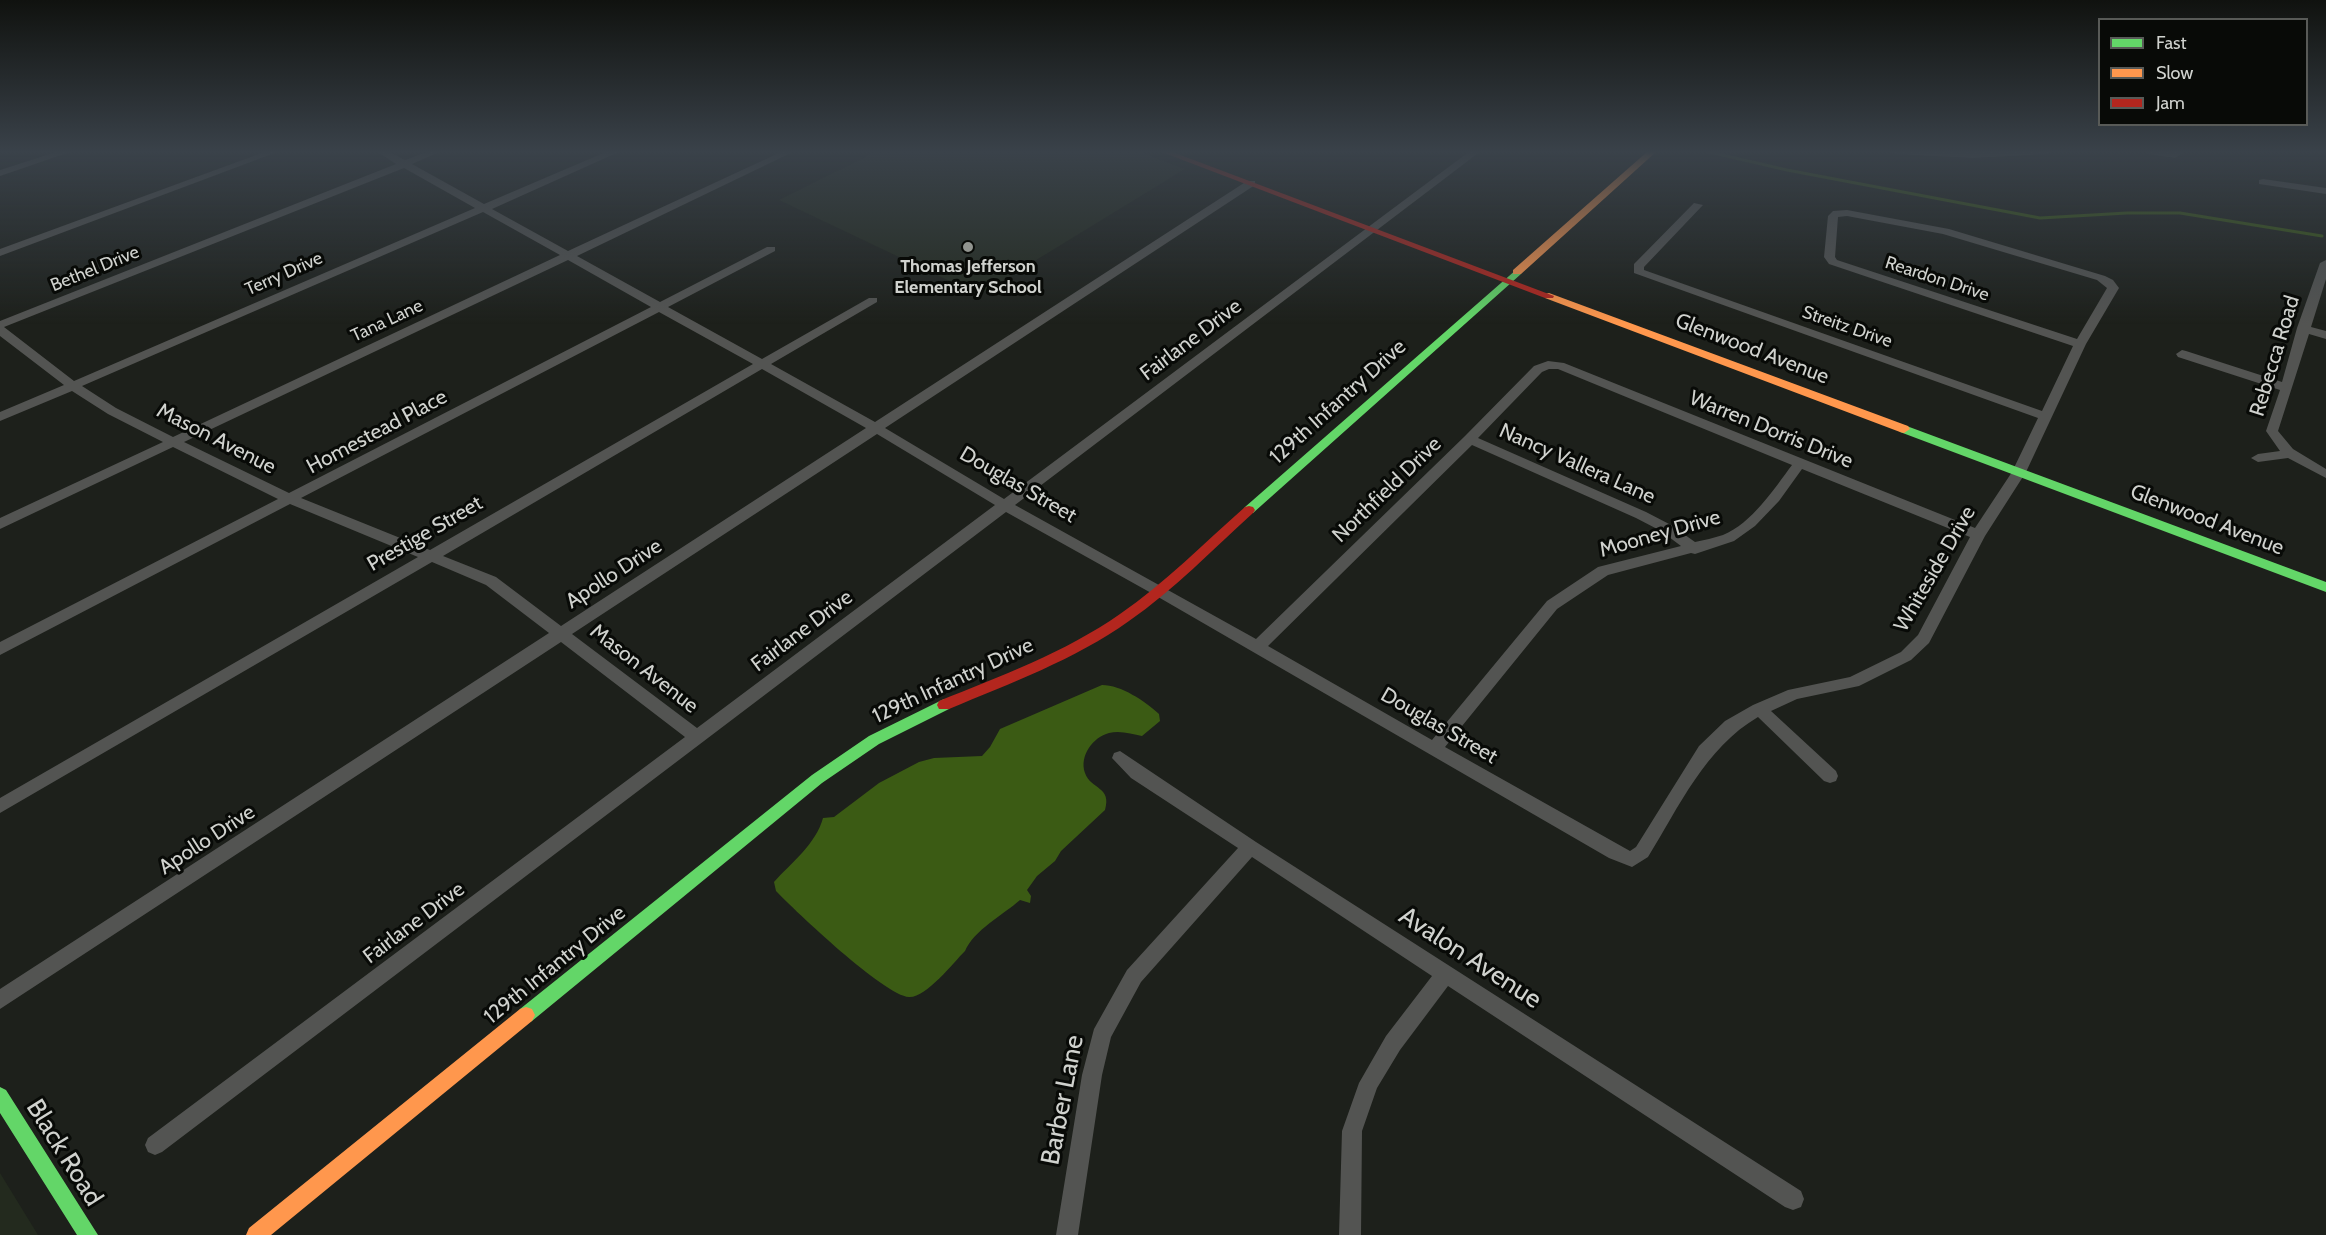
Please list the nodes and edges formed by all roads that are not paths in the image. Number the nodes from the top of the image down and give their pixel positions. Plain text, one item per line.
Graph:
1 (120, 209) edge
2 (291, 209) edge
3 (479, 209) edge
4 (486, 209) edge
5 (667, 209) edge
6 (1212, 209) edge
7 (1318, 209) edge
8 (1399, 209) edge
9 (1588, 209) edge
10 (1694, 209) edge
11 (1836, 213) joint
12 (1372, 229) junction
13 (771, 249) dead end
14 (0, 253) edge
15 (568, 255) junction
16 (2326, 263) edge
17 (1509, 279) junction
18 (873, 300) dead end
19 (659, 306) junction
20 (0, 324) edge
21 (2303, 327) junction
22 (0, 330) edge
23 (2326, 335) edge
24 (2080, 344) junction
25 (2182, 354) dead end
26 (761, 364) junction
27 (1548, 365) joint
28 (73, 386) junction
29 (2287, 388) junction
30 (2045, 416) junction
31 (0, 417) edge
32 (876, 428) junction
33 (1470, 439) junction
34 (174, 442) junction
35 (2292, 454) junction
36 (2258, 458) dead end
37 (1800, 463) junction
38 (2019, 472) junction
39 (2326, 474) edge
40 (290, 499) junction
41 (1006, 506) junction
42 (0, 524) edge
43 (1978, 535) junction
44 (1695, 549) junction
45 (430, 555) junction
46 (2326, 587) edge
47 (1158, 590) junction
48 (563, 633) junction
49 (1257, 648) junction
50 (0, 649) edge
51 (1759, 709) junction
52 (696, 736) junction
53 (1434, 749) junction
54 (1119, 758) dead end
55 (1830, 776) dead end
56 (0, 806) edge
57 (1250, 847) junction
58 (1632, 859) joint
59 (1445, 974) junction
60 (0, 1000) edge
61 (0, 1096) edge
62 (154, 1145) dead end
63 (1793, 1199) dead end
64 (88, 1235) edge
65 (256, 1235) edge
66 (1067, 1235) edge
67 (1350, 1235) edge

1 - 14 street
2 - 20 street, Bethel Drive
3 - 28 street, Terry Drive
4 - 15 street, Douglas Street
5 - 15 street, Tana Lane
6 - 32 street, Apollo Drive
7 - 12 street, Glenwood Avenue
8 - 12 street, Fairlane Drive
9 - 17 street, 129th Infantry Drive
10 - 30 street, Streitz Drive
11 - 24 street, Reardon Drive
11 - 24 street, Whiteside Drive
12 - 17 street, Glenwood Avenue
12 - 41 street, Fairlane Drive
13 - 19 street, Homestead Place
15 - 19 street, Douglas Street
15 - 34 street, Tana Lane
16 - 21 street, Rebecca Road
17 - 38 street, Glenwood Avenue
17 - 47 street, 129th Infantry Drive
18 - 26 street, Prestige Street
19 - 26 street, Douglas Street
19 - 40 street, Homestead Place
21 - 23 street
21 - 29 street, Rebecca Road
22 - 28 street, Mason Avenue
24 - 30 street, Whiteside Drive
25 - 29 street
26 - 32 street, Douglas Street
26 - 45 street, Prestige Street
27 - 33 street, Northfield Drive
27 - 37 street, Warren Dorris Drive
28 - 31 street, Terry Drive
28 - 34 street, Mason Avenue
29 - 35 street, Rebecca Road
30 - 38 street, Whiteside Drive
32 - 41 street, Douglas Street
32 - 48 street, Apollo Drive
33 - 44 street, Nancy Vallera Lane
33 - 49 street, Northfield Drive
34 - 40 street, Mason Avenue
34 - 42 street, Tana Lane
35 - 36 street
35 - 39 street
37 - 43 street, Warren Dorris Drive
37 - 44 street, Mooney Drive
38 - 43 street, Whiteside Drive
38 - 46 street, Glenwood Avenue
40 - 45 street, Mason Avenue
40 - 50 street, Homestead Place
41 - 47 street, Douglas Street
41 - 52 street, Fairlane Drive
43 - 51 street, Whiteside Drive
44 - 53 street, Mooney Drive
45 - 48 street, Mason Avenue
45 - 56 street, Prestige Street
47 - 49 street, Douglas Street
47 - 65 street, 129th Infantry Drive
48 - 52 street, Mason Avenue
48 - 60 street, Apollo Drive
49 - 53 street, Douglas Street
51 - 55 street
51 - 58 street, Whiteside Drive
52 - 62 street, Fairlane Drive
53 - 58 street, Douglas Street
54 - 57 street, Avalon Avenue
57 - 59 street, Avalon Avenue
57 - 66 street, Barber Lane
59 - 63 street, Avalon Avenue
59 - 67 street
61 - 64 street, Black Road

